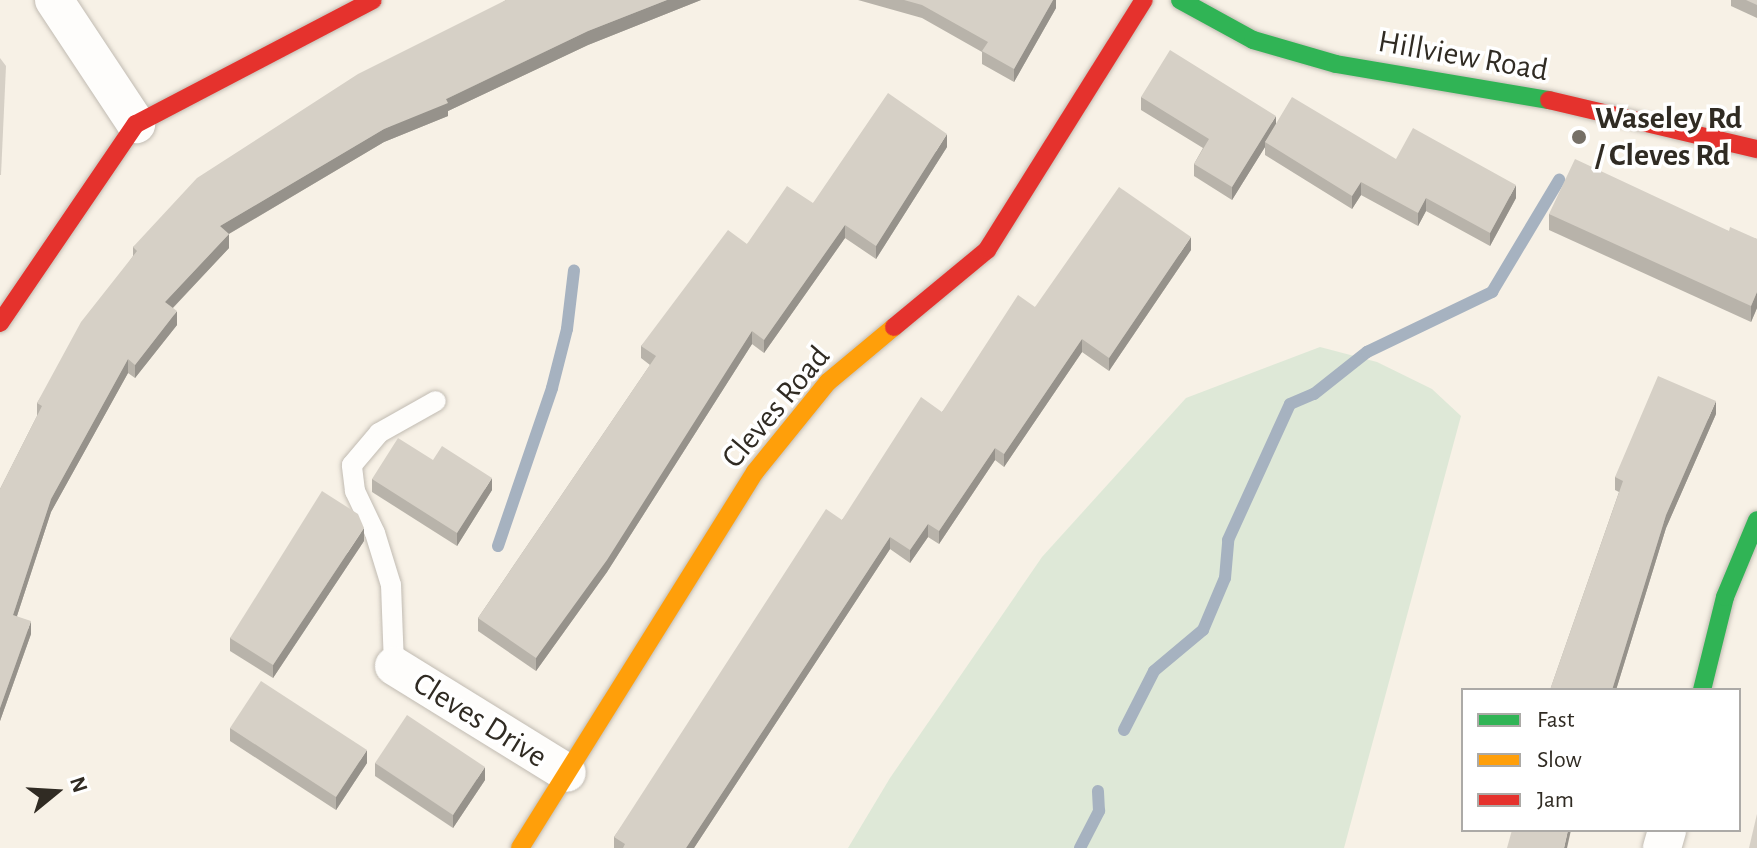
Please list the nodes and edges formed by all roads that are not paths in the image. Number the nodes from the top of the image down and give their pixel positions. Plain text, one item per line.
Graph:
1 (54, 0) edge
2 (373, 0) edge
3 (1144, 0) edge
4 (1180, 0) edge
5 (136, 124) junction
6 (1751, 146) edge
7 (0, 323) edge
8 (436, 401) dead end
9 (1757, 520) edge
10 (394, 666) joint
11 (1702, 688) edge
12 (567, 773) junction
13 (520, 848) edge

1 - 5 street
2 - 5 street
3 - 12 street, Cleves Road
4 - 6 street, Hillview Road
5 - 7 street
8 - 10 lane
9 - 11 street
10 - 12 street, Cleves Drive
12 - 13 street, Cleves Road

